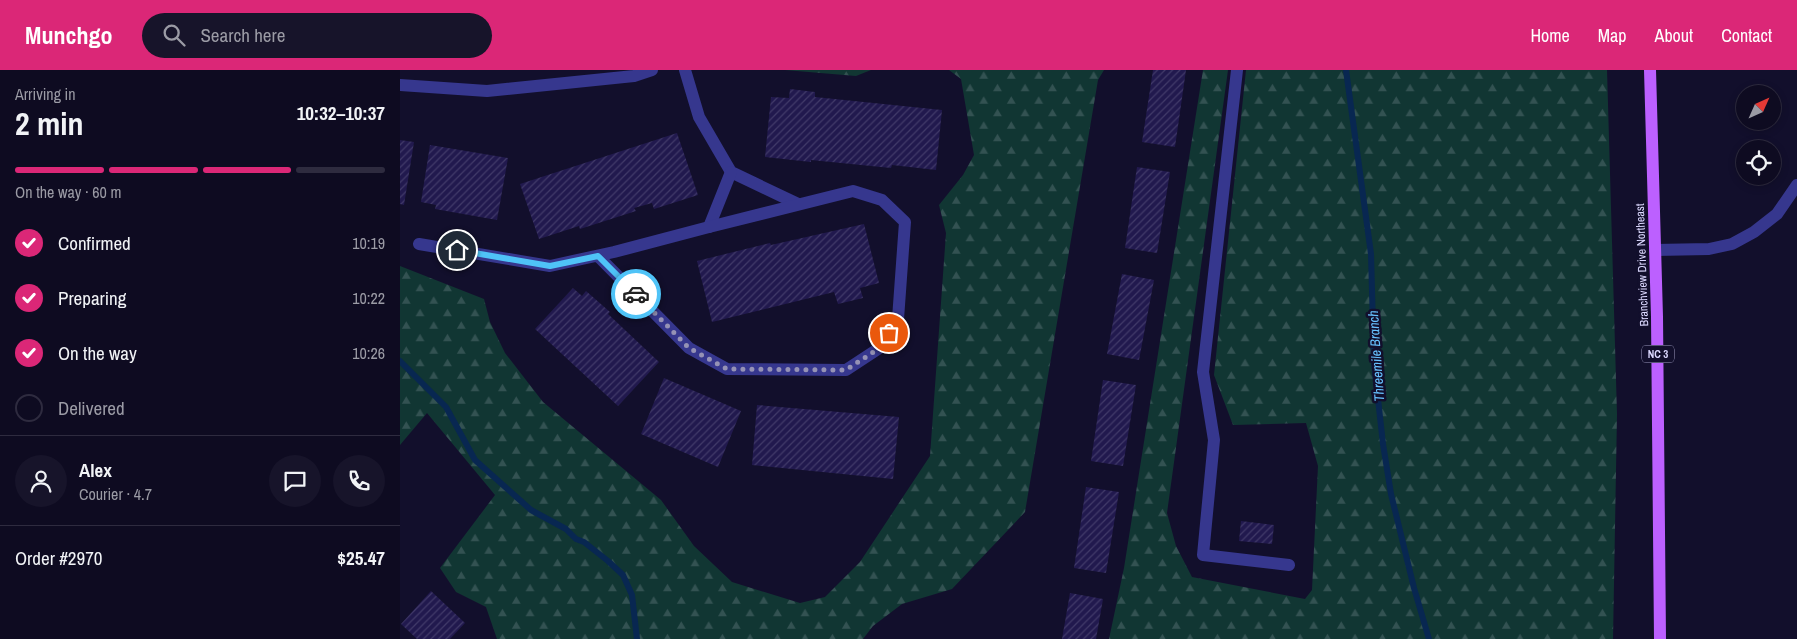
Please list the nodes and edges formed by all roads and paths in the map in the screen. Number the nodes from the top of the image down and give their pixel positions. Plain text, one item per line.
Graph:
1 (652, 70) edge
2 (685, 70) edge
3 (1238, 70) edge
4 (1650, 70) edge
5 (400, 85) edge
6 (731, 172) junction
7 (1797, 185) edge
8 (798, 204) junction
9 (709, 226) junction
10 (419, 244) dead end
11 (1655, 250) junction
12 (598, 256) junction
13 (1289, 564) dead end
14 (1660, 639) edge

1 - 5 street
2 - 6 street
3 - 13 street
4 - 11 main road, Branchview Drive Northeast / NC 3
6 - 8 street
6 - 9 street
7 - 11 street
8 - 9 street
8 - 12 street
9 - 12 street
10 - 12 street
11 - 14 main road, Branchview Drive Northeast / NC 3

